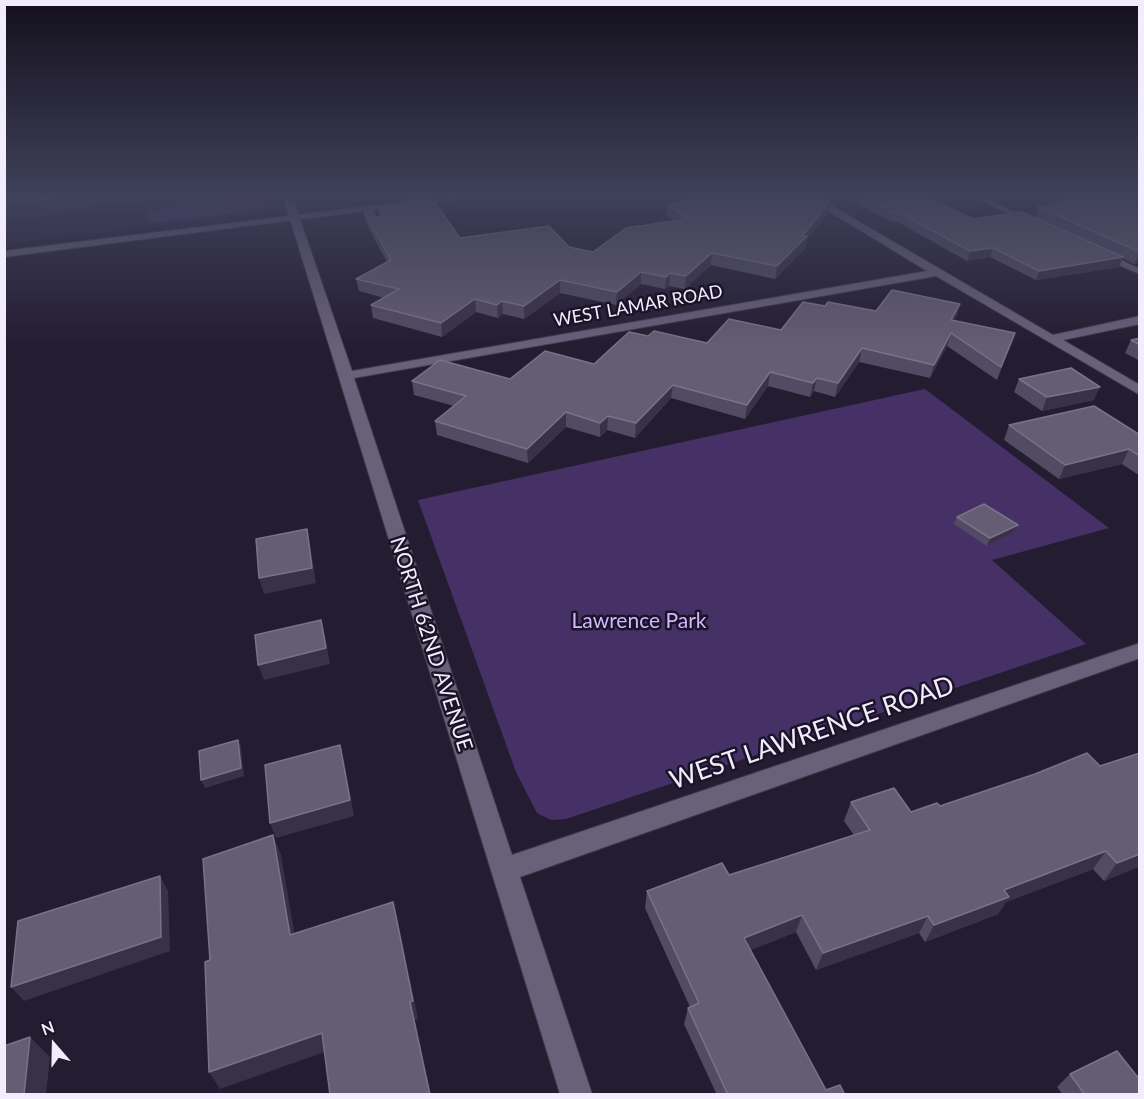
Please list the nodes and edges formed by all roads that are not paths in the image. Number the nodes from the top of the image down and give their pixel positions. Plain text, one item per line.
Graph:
1 (84, 244) edge
2 (302, 244) edge
3 (890, 244) edge
4 (1097, 252) edge
5 (4, 254) edge
6 (938, 272) junction
7 (1140, 272) edge
8 (1140, 320) edge
9 (1050, 339) junction
10 (345, 376) junction
11 (1140, 391) edge
12 (1140, 650) edge
13 (504, 870) junction
14 (576, 1095) edge

1 - 5 street
2 - 10 street, NORTH 62ND AVENUE
3 - 6 street
4 - 7 lane
6 - 9 street
6 - 10 street, WEST LAMAR ROAD
8 - 9 street
9 - 11 street
10 - 13 street, NORTH 62ND AVENUE
12 - 13 street, WEST LAWRENCE ROAD
13 - 14 street, NORTH 62ND AVENUE

